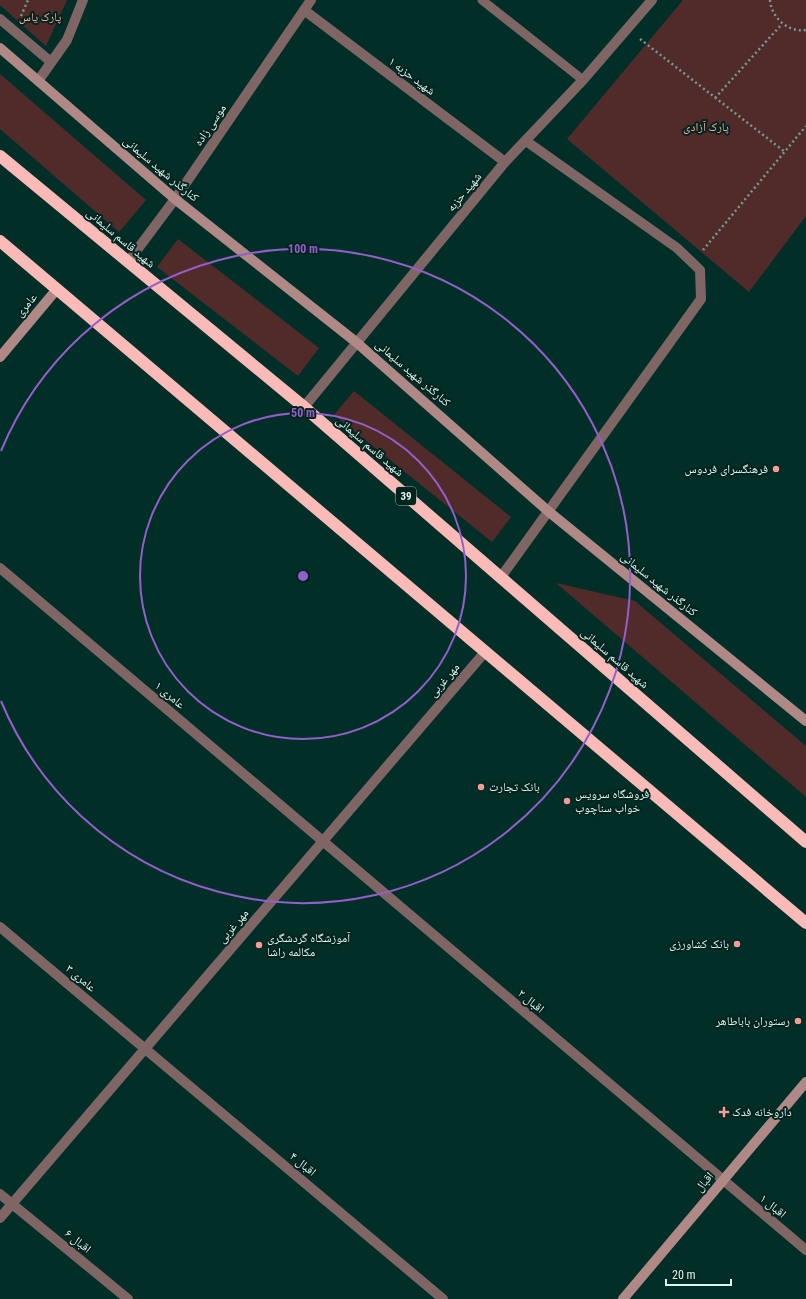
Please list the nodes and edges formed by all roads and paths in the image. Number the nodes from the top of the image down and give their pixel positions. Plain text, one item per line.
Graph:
1 (83, 0) edge
2 (311, 0) edge
3 (482, 0) edge
4 (652, 0) edge
5 (770, 0) edge
6 (304, 10) junction
7 (0, 18) edge
8 (782, 24) junction
9 (627, 29) junction
10 (806, 30) edge
11 (0, 48) edge
12 (51, 62) junction
13 (583, 80) junction
14 (38, 81) junction
15 (715, 98) junction
16 (806, 126) edge
17 (526, 140) junction
18 (785, 152) junction
19 (0, 156) edge
20 (506, 162) junction
21 (175, 199) junction
22 (0, 241) edge
23 (128, 262) junction
24 (692, 262) junction
25 (57, 289) junction
26 (356, 342) junction
27 (0, 357) edge
28 (304, 407) junction
29 (548, 511) junction
30 (0, 568) edge
31 (501, 577) junction
32 (485, 652) junction
33 (806, 721) edge
34 (323, 842) junction
35 (806, 842) edge
36 (806, 923) edge
37 (0, 927) edge
38 (145, 1049) junction
39 (806, 1082) edge
40 (722, 1181) junction
41 (0, 1194) edge
42 (12, 1204) junction
43 (0, 1218) edge
44 (806, 1250) edge
45 (128, 1299) edge
46 (443, 1299) edge
47 (623, 1299) edge

1 - 12 street
2 - 6 street, موسی زاده
3 - 13 lane
4 - 9 street, شهید حزبه
5 - 8 path
6 - 20 street, شهید حزبه ۱
6 - 21 street, موسی زاده
7 - 12 street
8 - 10 path
8 - 15 path
9 - 13 street, شهید حزبه
9 - 15 path
11 - 14 street, کنارگذر شهید سلیمانی
12 - 14 street
13 - 17 street, شهید حزبه
14 - 21 street, کنارگذر شهید سلیمانی
15 - 18 path
16 - 18 path
17 - 20 street, شهید حزبه
17 - 24 street
18 - 24 path
19 - 23 highway, شهید قاسم سلیمانی / 39
20 - 26 street, شهید حزبه
21 - 23 street, موسی زاده
21 - 26 street, کنارگذر شهید سلیمانی
22 - 25 highway
23 - 28 highway, شهید قاسم سلیمانی / 39
24 - 29 street
25 - 27 street, عامری
25 - 32 highway
26 - 28 street, شهید حزبه
26 - 29 street, کنارگذر شهید سلیمانی
28 - 31 highway, شهید قاسم سلیمانی / 39
29 - 31 street
29 - 33 street, کنارگذر شهید سلیمانی
30 - 34 street, عامری ۱
31 - 35 highway, شهید قاسم سلیمانی / 39
32 - 34 street, مهر غربی
32 - 36 highway
34 - 38 street, مهر غربی
34 - 40 street, اقبال ۲
37 - 38 street, عامری ۳
38 - 42 street, مهر غربی
38 - 46 street, اقبال ۴
39 - 40 street, اقبال
40 - 44 street, اقبال ۱
40 - 47 street, اقبال
41 - 42 street, اقبال ۶
42 - 43 street, مهر غربی
42 - 45 street, اقبال ۶

